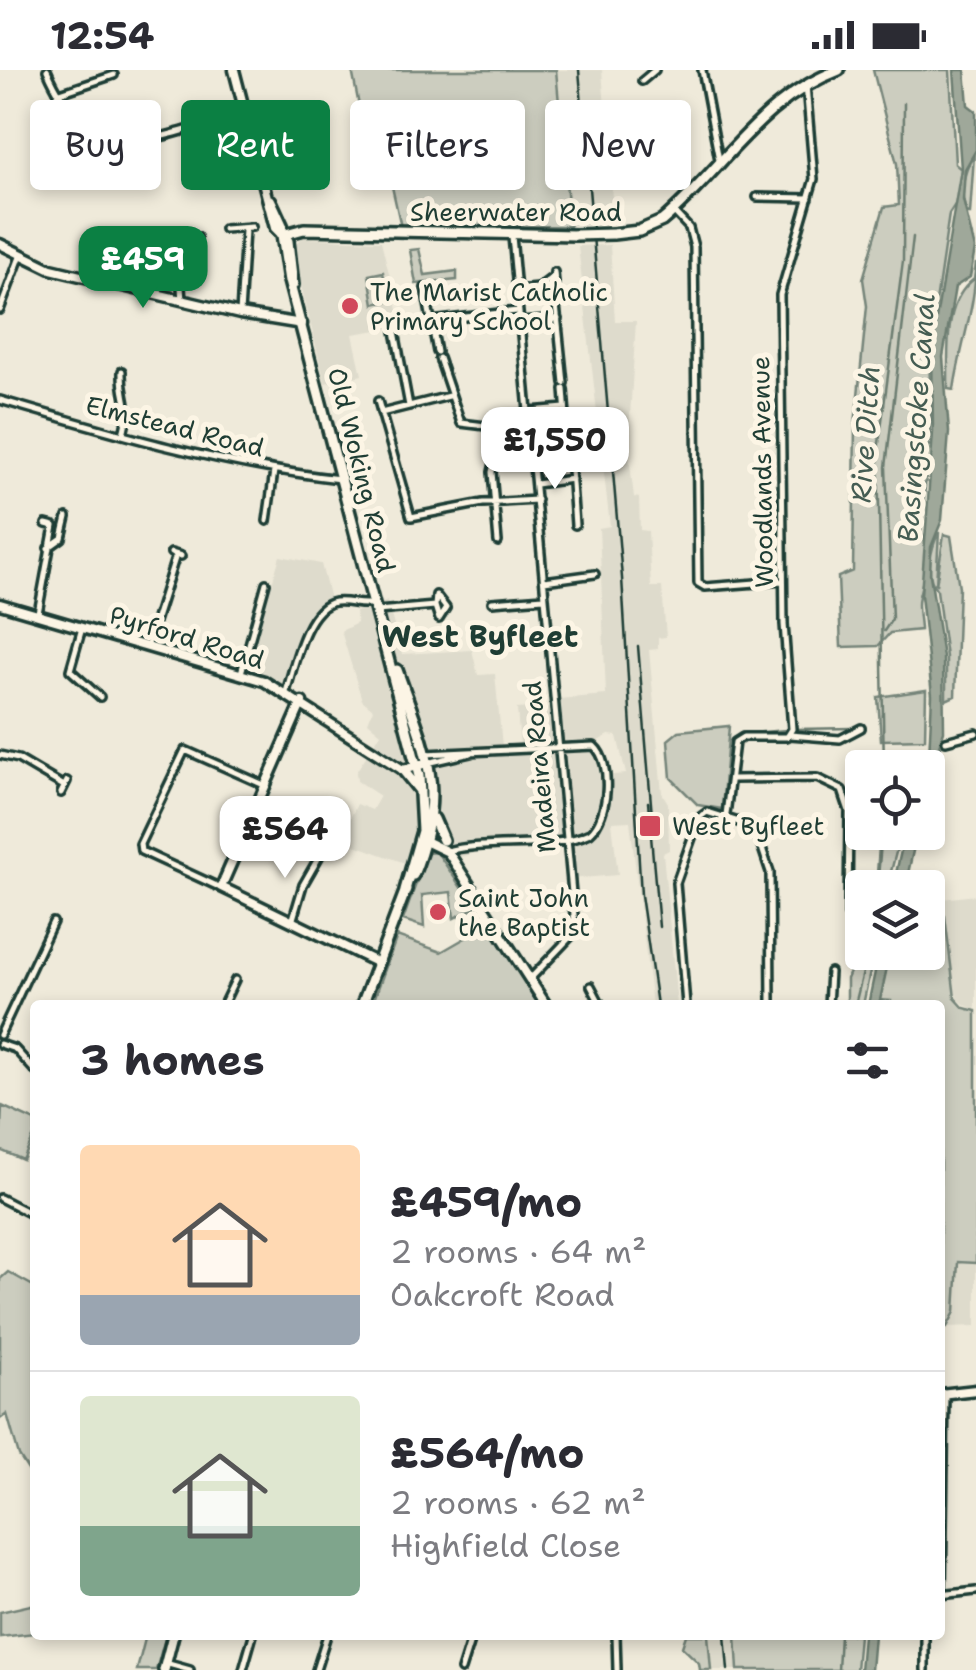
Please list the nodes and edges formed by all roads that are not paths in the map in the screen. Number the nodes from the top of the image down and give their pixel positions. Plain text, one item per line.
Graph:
1 (47, 70) edge
2 (234, 70) edge
3 (655, 70) edge
4 (702, 70) edge
5 (839, 70) edge
6 (114, 75) dead end
7 (642, 81) dead end
8 (805, 83) junction
9 (57, 94) junction
10 (243, 100) edge
11 (181, 134) edge
12 (720, 160) junction
13 (268, 190) edge
14 (757, 198) dead end
15 (808, 198) junction
16 (673, 211) junction
17 (224, 230) dead end
18 (282, 235) junction
19 (512, 236) junction
20 (198, 237) dead end
21 (0, 244) edge
22 (20, 257) junction
23 (554, 277) dead end
24 (425, 288) dead end
25 (516, 290) junction
26 (555, 296) dead end
27 (182, 301) junction
28 (0, 310) edge
29 (518, 310) junction
30 (240, 314) junction
31 (558, 319) junction
32 (431, 321) junction
33 (520, 322) junction
34 (302, 324) junction
35 (395, 331) dead end
36 (122, 371) dead end
37 (449, 396) junction
38 (0, 400) edge
39 (378, 402) dead end
40 (409, 406) junction
41 (565, 408) junction
42 (530, 411) junction
43 (380, 413) junction
44 (531, 425) junction
45 (502, 428) junction
46 (123, 434) junction
47 (568, 442) dead end
48 (570, 456) dead end
49 (274, 472) junction
50 (572, 479) junction
51 (343, 480) junction
52 (536, 484) junction
53 (537, 500) junction
54 (494, 502) junction
55 (67, 517) dead end
56 (267, 520) dead end
57 (46, 524) dead end
58 (576, 525) dead end
59 (498, 542) dead end
60 (48, 548) junction
61 (176, 555) dead end
62 (578, 568) dead end
63 (595, 574) dead end
64 (579, 576) junction
65 (544, 581) junction
66 (783, 581) junction
67 (263, 586) dead end
68 (545, 598) junction
69 (492, 602) dead end
70 (0, 604) edge
71 (435, 606) dead end
72 (376, 607) junction
73 (38, 613) junction
74 (83, 625) junction
75 (148, 644) junction
76 (241, 673) junction
77 (100, 691) dead end
78 (286, 692) junction
79 (302, 702) junction
80 (860, 728) dead end
81 (976, 733) edge
82 (790, 734) junction
83 (946, 741) dead end
84 (557, 748) junction
85 (0, 755) edge
86 (421, 761) junction
87 (402, 769) junction
88 (733, 779) junction
89 (264, 785) junction
90 (64, 787) dead end
91 (422, 793) junction
92 (726, 815) junction
93 (433, 816) junction
94 (425, 837) junction
95 (443, 840) junction
96 (565, 840) junction
97 (451, 854) junction
98 (319, 857) dead end
99 (848, 870) edge
100 (221, 887) junction
101 (53, 922) dead end
102 (292, 922) junction
103 (378, 963) junction
104 (830, 972) dead end
105 (530, 979) junction
106 (234, 980) dead end
107 (592, 986) dead end
108 (225, 1000) edge
109 (364, 1000) edge
110 (543, 1000) edge
111 (599, 1000) edge
112 (686, 1000) edge
113 (771, 1000) edge
114 (828, 1000) edge
115 (0, 1034) edge
116 (0, 1044) edge
117 (30, 1065) edge
118 (0, 1198) edge
119 (30, 1213) edge
120 (976, 1390) edge
121 (945, 1394) edge
122 (976, 1591) edge
123 (945, 1595) edge
124 (172, 1640) edge
125 (252, 1640) edge
126 (325, 1640) edge
127 (470, 1640) edge
128 (616, 1640) edge
129 (925, 1640) edge
130 (164, 1667) edge
131 (190, 1670) edge
132 (244, 1670) edge
133 (316, 1670) edge
134 (461, 1670) edge
135 (617, 1670) edge
136 (924, 1670) edge

1 - 9 street
2 - 10 street, Old Woking Road
3 - 7 street
4 - 12 street
5 - 8 main road, Sheerwater Road
6 - 9 street
8 - 12 main road, Sheerwater Road
8 - 15 street, Woodlands Avenue
9 - 11 street
12 - 16 main road, Sheerwater Road
13 - 18 street, Old Woking Road
14 - 15 street
15 - 66 street, Woodlands Avenue
16 - 19 main road, Sheerwater Road, bridge
16 - 66 street
17 - 30 street
18 - 19 main road, Sheerwater Road
18 - 34 main road, Old Woking Road
19 - 25 street, Madeira Road
20 - 27 street
21 - 22 street
22 - 27 street
22 - 28 street
23 - 25 street
24 - 32 street
25 - 29 street, Madeira Road
26 - 31 street
27 - 30 street
29 - 32 street
29 - 33 street, Madeira Road
30 - 34 street
31 - 33 street
31 - 41 street
32 - 37 street
33 - 42 street, Madeira Road
34 - 51 main road, Old Woking Road
35 - 40 street
36 - 46 street
37 - 40 street
37 - 45 street
38 - 46 street, Elmstead Road
39 - 43 street
40 - 43 street
41 - 42 street
41 - 47 street
42 - 44 street, Madeira Road
43 - 54 street
44 - 45 street
44 - 52 street, Madeira Road
45 - 54 street
46 - 49 street, Elmstead Road
48 - 50 street
49 - 51 street, Elmstead Road
49 - 56 street
50 - 52 street
50 - 58 street
51 - 72 main road, Old Woking Road
52 - 53 street, Madeira Road
53 - 54 street
53 - 65 street, Madeira Road
54 - 59 street
55 - 60 street
57 - 60 street
60 - 73 street
61 - 75 street
62 - 64 street
63 - 64 street
64 - 65 street
65 - 68 street, Madeira Road
66 - 82 street, Woodlands Avenue
67 - 76 street
68 - 69 street
68 - 84 street, Madeira Road
70 - 73 street, Pyrford Road
71 - 72 street
72 - 78 street
72 - 86 main road, Old Woking Road
73 - 74 street, Pyrford Road
74 - 75 street, Pyrford Road
74 - 77 street
75 - 76 street, Pyrford Road
76 - 78 street, Pyrford Road
78 - 79 street, Pyrford Road
79 - 87 street, Pyrford Road
79 - 89 street
80 - 82 street
81 - 83 street
82 - 88 street
84 - 86 street
84 - 96 street, Madeira Road
84 - 96 street
85 - 90 street
86 - 87 street
86 - 91 main road, Old Woking Road
86 - 93 main road, Old Woking Road
87 - 91 main road
88 - 92 street
88 - 99 street
89 - 100 street
89 - 100 street
91 - 94 main road, Old Woking Road
92 - 112 street
92 - 113 street
93 - 94 main road, Old Woking Road
93 - 95 main road
94 - 95 street
94 - 97 street
94 - 103 main road
95 - 97 street
96 - 97 street
96 - 105 street, Madeira Road
97 - 105 street
98 - 102 street
100 - 102 street
101 - 115 street
102 - 103 street
103 - 109 main road
104 - 114 street
105 - 110 street
106 - 108 street
107 - 111 street
116 - 117 street
118 - 119 street
120 - 121 street
122 - 123 street
124 - 130 main road
125 - 132 street
126 - 133 street
127 - 134 street
128 - 135 street
129 - 136 street
130 - 131 street

